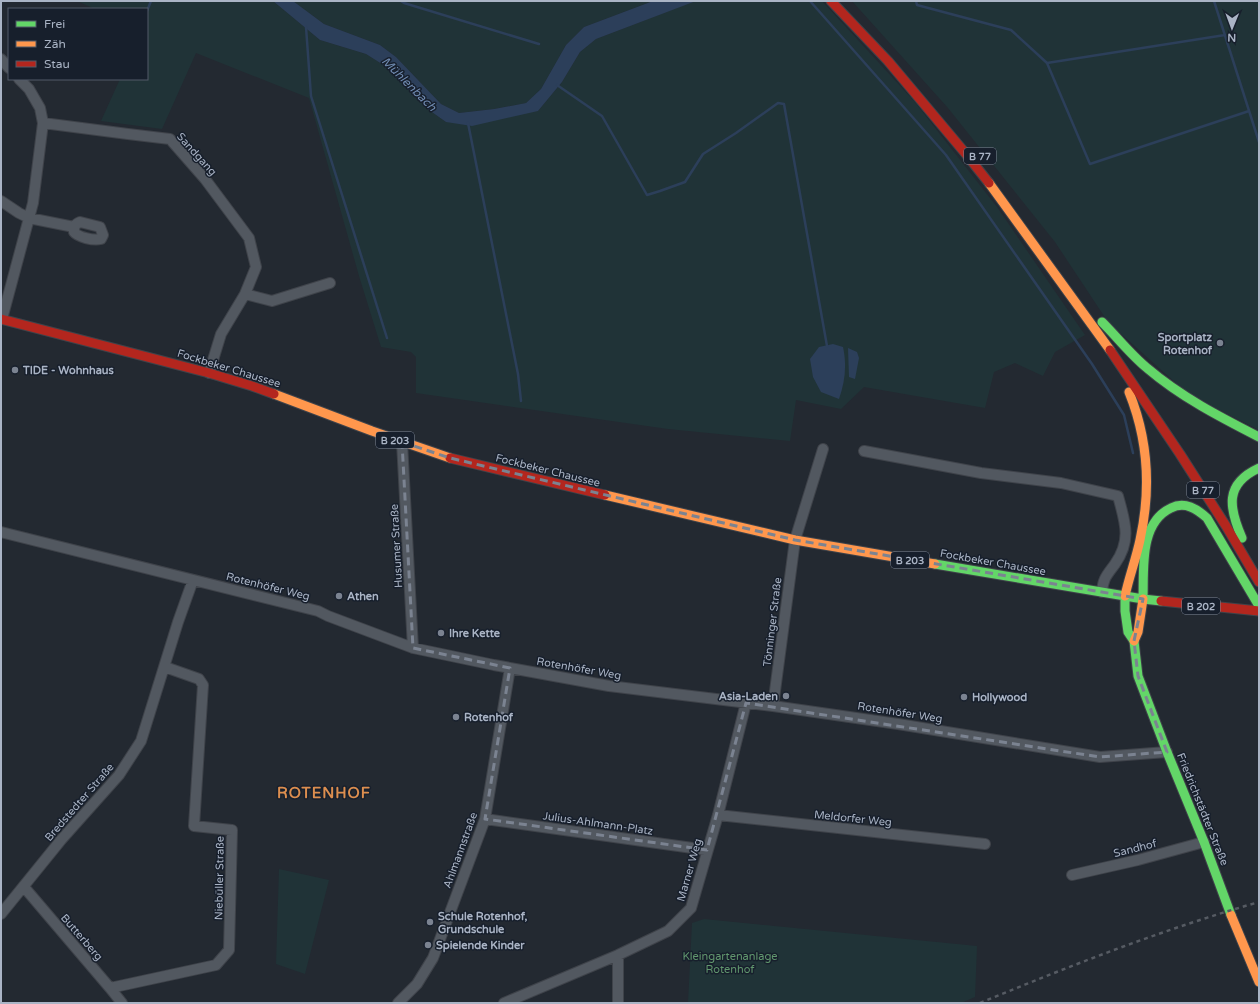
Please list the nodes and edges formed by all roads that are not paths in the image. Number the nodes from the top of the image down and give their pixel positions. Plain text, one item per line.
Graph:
1 (832, 1) edge
2 (1, 59) edge
3 (8, 67) edge
4 (20, 80) edge
5 (43, 123) junction
6 (1, 201) edge
7 (29, 218) junction
8 (74, 227) dead end
9 (330, 283) dead end
10 (245, 294) junction
11 (2, 319) edge
12 (1094, 331) junction
13 (209, 373) junction
14 (1259, 437) edge
15 (402, 442) junction
16 (823, 449) dead end
17 (864, 451) dead end
18 (1180, 454) junction
19 (1259, 468) edge
20 (1, 532) edge
21 (795, 540) junction
22 (1259, 573) edge
23 (193, 580) junction
24 (1259, 582) edge
25 (1102, 592) junction
26 (1125, 596) junction
27 (1143, 599) junction
28 (1259, 606) edge
29 (1259, 611) edge
30 (1134, 641) junction
31 (413, 648) junction
32 (164, 667) junction
33 (510, 668) junction
34 (746, 703) junction
35 (773, 706) junction
36 (1167, 752) junction
37 (718, 815) junction
38 (485, 819) junction
39 (1204, 842) junction
40 (985, 844) dead end
41 (707, 850) junction
42 (1072, 875) dead end
43 (24, 887) junction
44 (1, 914) edge
45 (618, 955) junction
46 (1259, 982) edge
47 (110, 988) junction
48 (122, 1003) edge
49 (398, 1003) edge
50 (504, 1003) edge
51 (618, 1003) edge

1 - 12 main road, B 77
2 - 3 street
4 - 5 street
5 - 7 street
5 - 10 street, Sandgang
6 - 7 street
7 - 8 street
7 - 11 street
9 - 10 street
10 - 13 street, Sandgang
11 - 13 main road, Fockbeker Chaussee / B 203
12 - 18 main road, B 77
12 - 26 main road, Friedrichstädter Straße
13 - 15 main road, Fockbeker Chaussee / B 203
14 - 18 main road, B 77
15 - 21 main road, Fockbeker Chaussee / B 203
15 - 31 street, Husumer Straße
16 - 21 street, Tönninger Straße
17 - 25 street
18 - 24 main road, B 77
19 - 22 main road
20 - 23 street, Rotenhöfer Weg
21 - 25 main road, Fockbeker Chaussee / B 203
21 - 35 street, Tönninger Straße
23 - 31 street, Rotenhöfer Weg
23 - 32 street, Bredstedter Straße
25 - 26 main road, Fockbeker Chaussee / B 203
26 - 27 main road, Fockbeker Chaussee / B 202
26 - 30 main road, Friedrichstädter Straße
27 - 28 main road, Friedrichstädter Straße
27 - 29 main road, Fockbeker Chaussee / B 202
27 - 30 main road, Friedrichstädter Straße
30 - 36 main road, Friedrichstädter Straße
31 - 33 street, Rotenhöfer Weg
32 - 43 street, Bredstedter Straße
32 - 47 street, Niebüller Straße
33 - 34 street, Rotenhöfer Weg
33 - 38 street, Ahlmannstraße
34 - 35 street, Rotenhöfer Weg
34 - 37 street, Marner Weg
35 - 36 street, Rotenhöfer Weg
36 - 39 main road, Friedrichstädter Straße
37 - 40 street, Meldorfer Weg
37 - 41 street, Marner Weg
38 - 41 street, Julius-Ahlmann-Platz
38 - 49 street, Ahlmannstraße
39 - 42 street, Sandhof
39 - 46 main road, Friedrichstädter Straße
41 - 45 street, Marner Weg
43 - 44 street, Bredstedter Straße
43 - 47 street, Butterberg
45 - 50 street, Marner Weg
45 - 51 street
47 - 48 street, Butterberg

